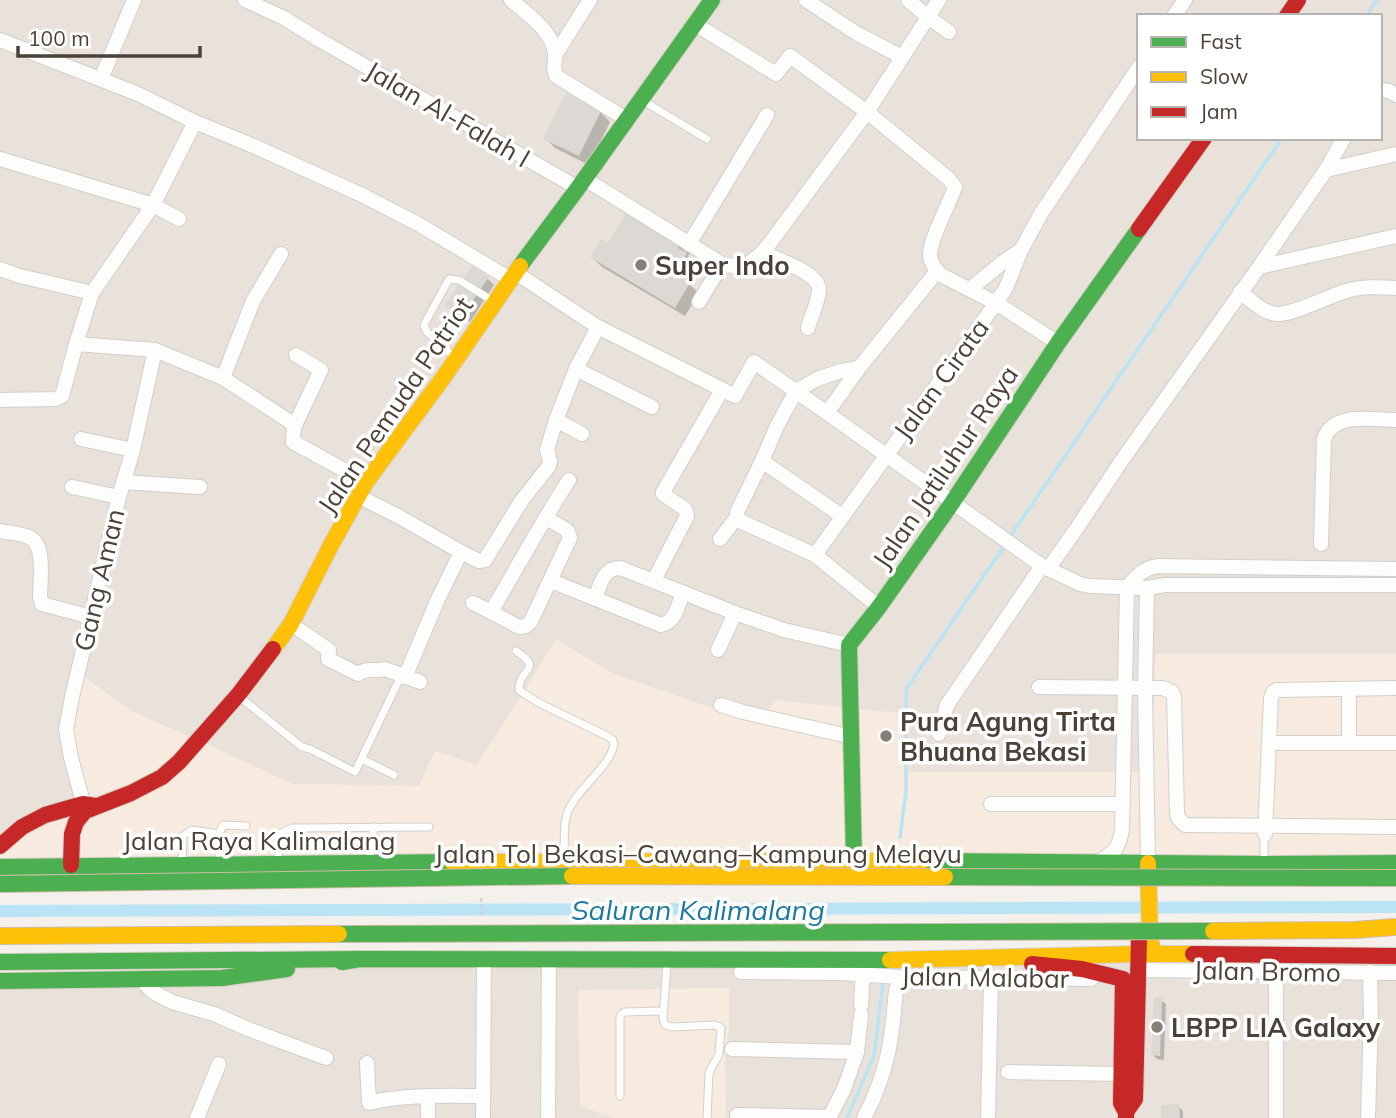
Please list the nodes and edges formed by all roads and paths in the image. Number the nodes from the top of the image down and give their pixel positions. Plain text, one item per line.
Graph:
1 (134, 0) edge
2 (510, 0) edge
3 (590, 0) edge
4 (712, 0) edge
5 (806, 0) edge
6 (908, 0) edge
7 (939, 0) edge
8 (255, 2) edge
9 (928, 17) junction
10 (695, 24) junction
11 (949, 32) dead end
12 (0, 40) edge
13 (555, 55) junction
14 (902, 57) junction
15 (1137, 70) edge
16 (101, 79) junction
17 (640, 99) junction
18 (867, 112) junction
19 (767, 115) dead end
20 (626, 119) junction
21 (195, 122) junction
22 (707, 139) dead end
23 (1203, 140) edge
24 (1343, 140) edge
25 (1396, 154) edge
26 (0, 159) edge
27 (1326, 170) junction
28 (581, 184) junction
29 (153, 205) junction
30 (179, 219) dead end
31 (1396, 236) edge
32 (689, 244) junction
33 (1021, 250) junction
34 (763, 253) junction
35 (281, 254) dead end
36 (722, 264) junction
37 (1259, 267) junction
38 (0, 269) edge
39 (937, 271) junction
40 (513, 276) junction
41 (1396, 288) edge
42 (970, 289) junction
43 (1240, 292) junction
44 (92, 293) junction
45 (494, 302) junction
46 (699, 302) dead end
47 (996, 303) junction
48 (598, 327) junction
49 (808, 328) dead end
50 (1058, 343) junction
51 (76, 344) junction
52 (155, 351) junction
53 (296, 355) dead end
54 (456, 359) junction
55 (859, 368) junction
56 (576, 369) junction
57 (223, 378) junction
58 (796, 391) junction
59 (718, 397) dead end
60 (0, 400) edge
61 (652, 407) dead end
62 (827, 413) junction
63 (556, 420) junction
64 (1396, 420) edge
65 (295, 425) junction
66 (582, 434) dead end
67 (81, 439) dead end
68 (133, 450) junction
69 (886, 455) junction
70 (762, 461) junction
71 (569, 480) dead end
72 (123, 482) junction
73 (72, 486) dead end
74 (200, 487) dead end
75 (362, 489) junction
76 (119, 497) junction
77 (952, 503) junction
78 (842, 516) junction
79 (737, 517) junction
80 (546, 518) junction
81 (0, 531) edge
82 (720, 539) dead end
83 (1321, 544) dead end
84 (460, 552) junction
85 (815, 555) junction
86 (1045, 568) junction
87 (1319, 569) junction
88 (1396, 569) edge
89 (551, 580) junction
90 (654, 580) junction
91 (1319, 585) junction
92 (1396, 586) edge
93 (1127, 587) junction
94 (1147, 588) junction
95 (683, 592) junction
96 (595, 599) junction
97 (473, 603) dead end
98 (879, 607) junction
99 (491, 612) junction
100 (735, 613) junction
101 (91, 617) junction
102 (291, 624) junction
103 (849, 645) junction
104 (718, 650) dead end
105 (516, 651) dead end
106 (403, 676) junction
107 (420, 682) dead end
108 (1039, 687) dead end
109 (1396, 688) edge
110 (1126, 689) junction
111 (1145, 689) junction
112 (1349, 689) junction
113 (238, 695) junction
114 (721, 705) dead end
115 (939, 734) dead end
116 (852, 737) junction
117 (1270, 743) junction
118 (1349, 743) junction
119 (1396, 743) edge
120 (362, 759) junction
121 (394, 775) dead end
122 (991, 804) dead end
123 (1123, 804) junction
124 (88, 807) junction
125 (246, 826) dead end
126 (374, 827) junction
127 (429, 827) dead end
128 (1396, 827) edge
129 (1265, 830) junction
130 (219, 834) junction
131 (0, 846) edge
132 (564, 861) junction
133 (853, 861) junction
134 (219, 863) junction
135 (277, 863) junction
136 (1144, 863) junction
137 (1396, 863) edge
138 (182, 864) junction
139 (368, 864) junction
140 (1096, 864) junction
141 (1264, 864) junction
142 (71, 865) junction
143 (0, 867) edge
144 (1396, 878) edge
145 (0, 884) edge
146 (482, 899) dead end
147 (482, 924) dead end
148 (1396, 927) edge
149 (0, 936) edge
150 (1396, 956) edge
151 (484, 958) junction
152 (971, 958) junction
153 (360, 959) junction
154 (1144, 959) junction
155 (549, 960) junction
156 (0, 962) edge
157 (667, 964) junction
158 (863, 967) junction
159 (1276, 970) junction
160 (741, 972) dead end
161 (998, 972) junction
162 (1370, 972) junction
163 (1396, 973) edge
164 (144, 979) junction
165 (0, 981) edge
166 (896, 989) dead end
167 (663, 1011) junction
168 (732, 1049) dead end
169 (857, 1052) junction
170 (326, 1058) dead end
171 (367, 1063) dead end
172 (219, 1064) dead end
173 (1008, 1072) dead end
174 (1120, 1074) junction
175 (428, 1096) junction
176 (483, 1096) junction
177 (620, 1096) dead end
178 (369, 1103) junction
179 (737, 1115) dead end
180 (1126, 1115) edge
181 (829, 1117) edge
182 (197, 1118) edge
183 (369, 1118) edge
184 (428, 1118) edge
185 (483, 1118) edge
186 (548, 1118) edge
187 (707, 1118) edge
188 (864, 1118) edge
189 (988, 1118) edge
190 (1276, 1118) edge
191 (1368, 1118) edge

1 - 16 street
2 - 13 street
3 - 13 street
4 - 10 main road, Jalan Pemuda Patriot
5 - 14 street
6 - 9 street
7 - 9 street
8 - 28 street, Jalan Al-Falah I
9 - 11 street
9 - 14 street
10 - 17 main road, Jalan Pemuda Patriot
10 - 18 street
12 - 16 street
13 - 20 street
14 - 18 street
15 - 33 street, Jalan Cirata
16 - 21 street
17 - 20 main road, Jalan Pemuda Patriot
17 - 22 lane
18 - 34 street
18 - 39 street
19 - 32 street
20 - 28 main road, Jalan Pemuda Patriot
21 - 29 street
21 - 40 street
23 - 50 main road, Jalan Jatiluhur Raya
24 - 27 street
25 - 27 street
26 - 29 street
27 - 37 street
28 - 32 street, Jalan Al-Falah I
28 - 40 main road, Jalan Pemuda Patriot
29 - 30 street
29 - 44 street
31 - 37 street
32 - 36 street, Jalan Al-Falah I
33 - 42 street
33 - 47 street, Jalan Cirata
34 - 36 street
34 - 49 street
35 - 57 street
36 - 46 street
37 - 43 street
38 - 44 street
39 - 42 street
39 - 55 street
40 - 45 main road, Jalan Pemuda Patriot
40 - 48 street
41 - 43 street
42 - 47 street
43 - 86 street
44 - 51 street
45 - 54 main road, Jalan Pemuda Patriot
45 - 54 lane
47 - 50 street
47 - 69 street, Jalan Cirata
48 - 56 street
48 - 58 street
50 - 77 main road, Jalan Jatiluhur Raya
51 - 52 street
51 - 60 street
52 - 57 street
52 - 68 street, Gang Aman
53 - 65 street
54 - 75 main road, Jalan Pemuda Patriot
55 - 58 street
55 - 62 street
56 - 61 street
56 - 63 street
57 - 65 street
58 - 62 street
58 - 70 street
59 - 90 street
62 - 69 street
63 - 66 street
63 - 84 street
64 - 83 street
65 - 75 street
67 - 68 street
68 - 72 street, Gang Aman
69 - 77 street
69 - 78 street, Jalan Cirata
70 - 78 street
70 - 79 street
71 - 80 street
72 - 74 street
72 - 76 street, Gang Aman
73 - 76 street
75 - 84 street
75 - 102 main road, Jalan Pemuda Patriot
76 - 101 street, Gang Aman
77 - 86 street
77 - 98 main road, Jalan Jatiluhur Raya
78 - 85 street, Jalan Cirata
79 - 82 street
79 - 85 street
80 - 89 street
80 - 99 street
81 - 101 street
84 - 106 street
85 - 98 street
86 - 93 street
86 - 115 street
87 - 88 street
87 - 91 street
87 - 93 street
89 - 96 street
89 - 99 street
90 - 95 street
90 - 96 street
91 - 92 street
91 - 94 street
93 - 94 street
93 - 110 street
94 - 111 street
95 - 96 street
95 - 100 street
97 - 99 street
98 - 103 main road, Jalan Jatiluhur Raya
100 - 103 street
100 - 104 street
101 - 124 street, Gang Aman
102 - 106 street
102 - 113 main road, Jalan Pemuda Patriot
103 - 116 main road
105 - 132 lane
106 - 107 street
106 - 120 lane
108 - 110 street
109 - 112 street
110 - 111 street
110 - 123 street
111 - 129 street
111 - 136 street
112 - 117 street
112 - 118 street
113 - 120 lane
113 - 124 main road, Jalan Pemuda Patriot
114 - 116 street
116 - 133 main road
117 - 118 street
117 - 129 street
118 - 119 street
120 - 121 lane
122 - 123 street
123 - 140 street
124 - 131 main road, Jalan Pemuda Patriot
124 - 142 main road
125 - 130 lane
126 - 127 lane
126 - 135 lane
126 - 139 lane
128 - 129 street
129 - 141 lane
130 - 134 lane
130 - 138 lane
132 - 133 main road, Jalan Raya Kalimalang
132 - 139 main road, Jalan Raya Kalimalang
133 - 140 main road, Jalan Raya Kalimalang
134 - 135 main road, Jalan Raya Kalimalang
134 - 138 main road, Jalan Raya Kalimalang
135 - 139 main road, Jalan Raya Kalimalang
136 - 140 main road, Jalan Raya Kalimalang
136 - 141 main road, Jalan Raya Kalimalang
136 - 154 main road
137 - 141 main road, Jalan Raya Kalimalang
138 - 142 main road, Jalan Raya Kalimalang
142 - 143 main road, Jalan Raya Kalimalang
144 - 145 main road, Jalan Tol Bekasi–Cawang–Kampung Melayu, bridge
146 - 147 path
148 - 149 main road, bridge
150 - 154 main road
151 - 153 main road
151 - 155 main road
151 - 176 street
152 - 154 main road
152 - 158 main road
152 - 161 main road
153 - 156 main road
153 - 164 main road
154 - 159 street, Jalan Bromo
154 - 180 main road
155 - 157 main road
155 - 186 street
157 - 158 main road
157 - 167 lane
158 - 160 street, Jalan Malabar
158 - 161 street, Jalan Malabar
158 - 169 street
159 - 162 street, Jalan Bromo
159 - 190 street
161 - 174 main road
161 - 189 street
162 - 163 street, Jalan Bromo
162 - 191 street
164 - 165 main road
164 - 170 street
166 - 188 street
167 - 177 lane
167 - 187 lane
168 - 169 street
169 - 181 street
171 - 178 street
172 - 182 street
173 - 174 street
174 - 180 main road
175 - 176 street
175 - 178 street
175 - 184 street
176 - 185 street
178 - 183 street
179 - 181 street

